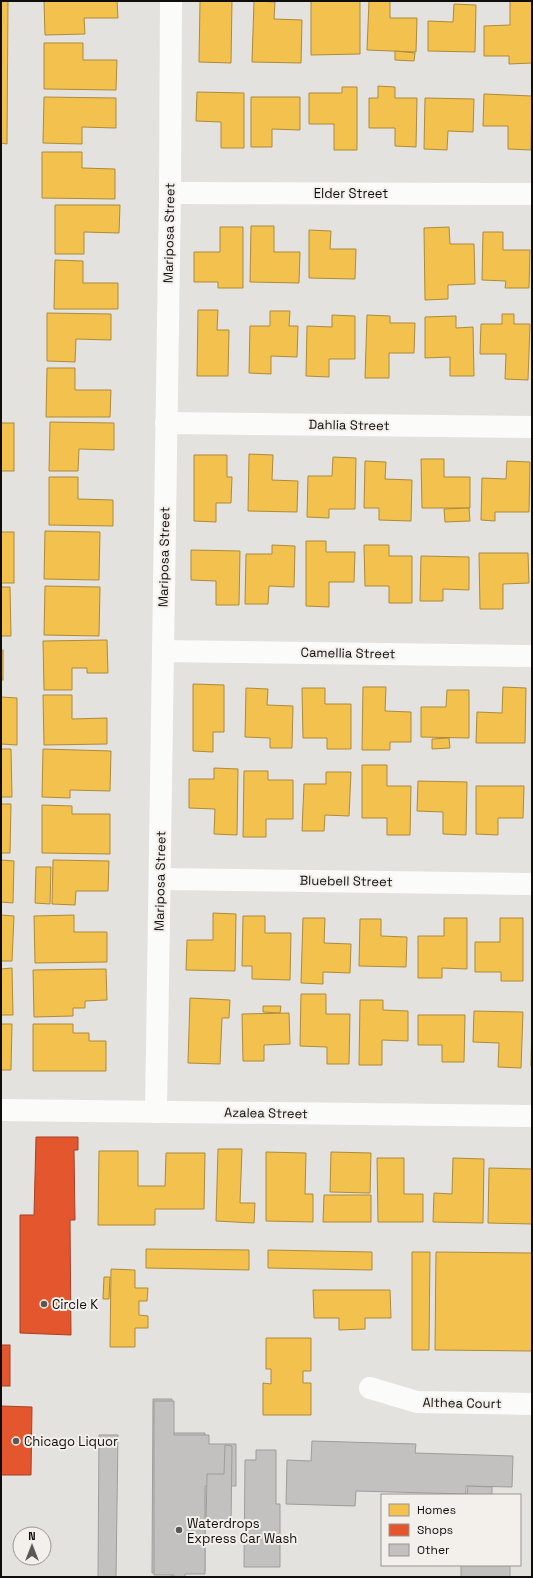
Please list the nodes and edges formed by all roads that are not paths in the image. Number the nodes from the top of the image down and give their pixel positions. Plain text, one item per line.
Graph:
1 (171, 1) edge
2 (170, 192) junction
3 (532, 194) edge
4 (166, 423) junction
5 (532, 427) edge
6 (163, 651) junction
7 (532, 656) edge
8 (160, 879) junction
9 (532, 884) edge
10 (1, 1110) edge
11 (156, 1112) junction
12 (532, 1116) edge
13 (370, 1388) dead end
14 (532, 1404) edge

1 - 2 street, Mariposa Street
2 - 3 street, Elder Street
2 - 4 street, Mariposa Street
4 - 5 street, Dahlia Street
4 - 6 street, Mariposa Street
6 - 7 street, Camellia Street
6 - 8 street, Mariposa Street
8 - 9 street, Bluebell Street
8 - 11 street, Mariposa Street
10 - 11 street, Azalea Street
11 - 12 street, Azalea Street
13 - 14 street, Althea Court

